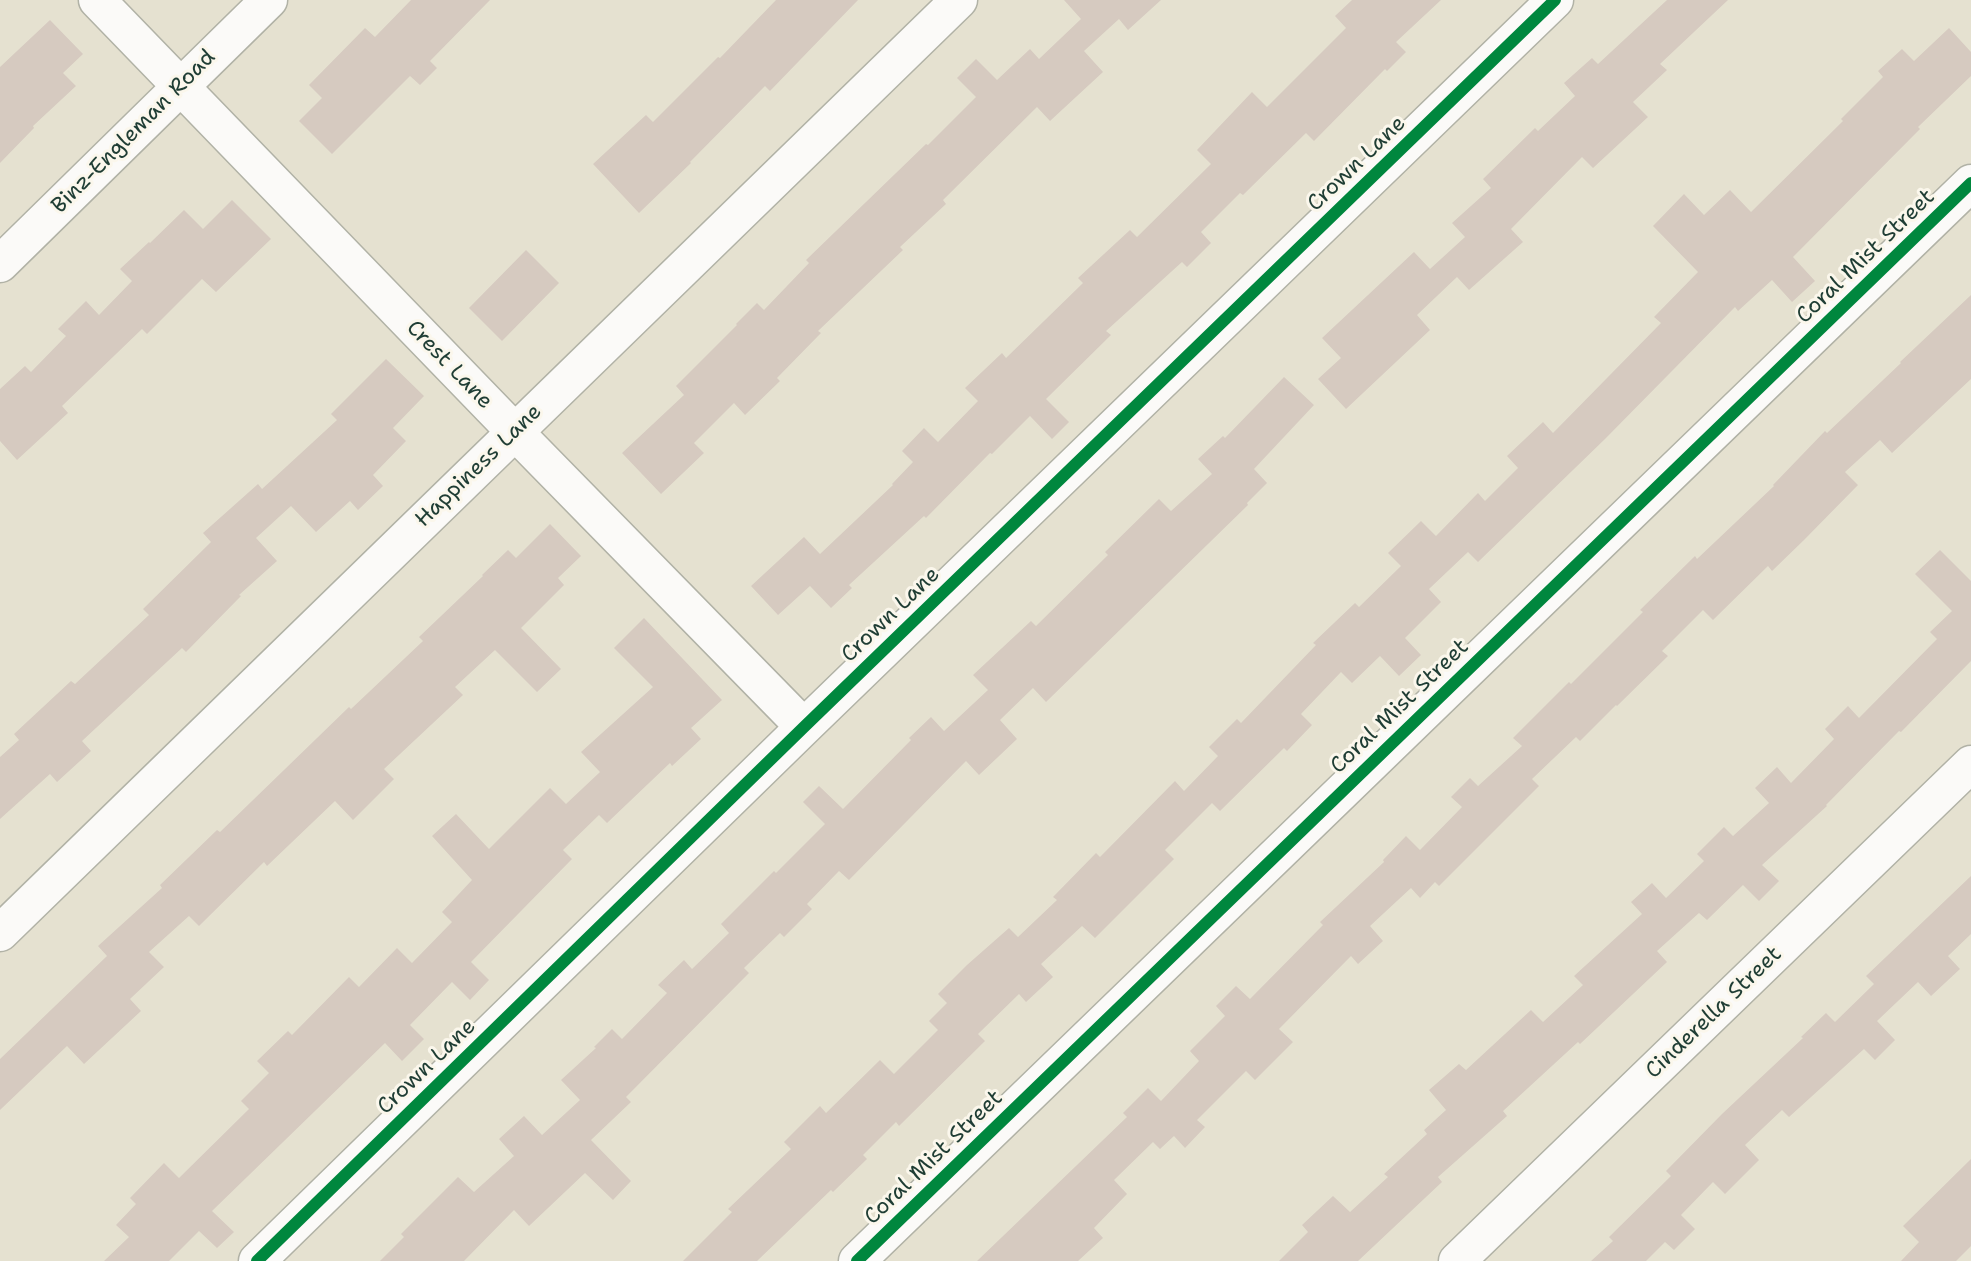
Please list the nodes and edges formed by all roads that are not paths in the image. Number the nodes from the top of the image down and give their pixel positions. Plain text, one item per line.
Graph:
1 (97, 0) edge
2 (269, 0) edge
3 (959, 0) edge
4 (1555, 0) edge
5 (179, 87) junction
6 (1971, 183) edge
7 (0, 264) edge
8 (515, 432) junction
9 (804, 727) junction
10 (1971, 764) edge
11 (0, 933) edge
12 (257, 1261) edge
13 (857, 1261) edge
14 (1457, 1261) edge

1 - 5 street, Crest Lane
2 - 5 street, Binz-Engleman Road
3 - 8 street, Happiness Lane
4 - 9 street, Crown Lane
5 - 7 street, Binz-Engleman Road
5 - 8 street, Crest Lane
6 - 13 street, Coral Mist Street
8 - 9 street, Crest Lane
8 - 11 street, Happiness Lane
9 - 12 street, Crown Lane
10 - 14 street, Cinderella Street

